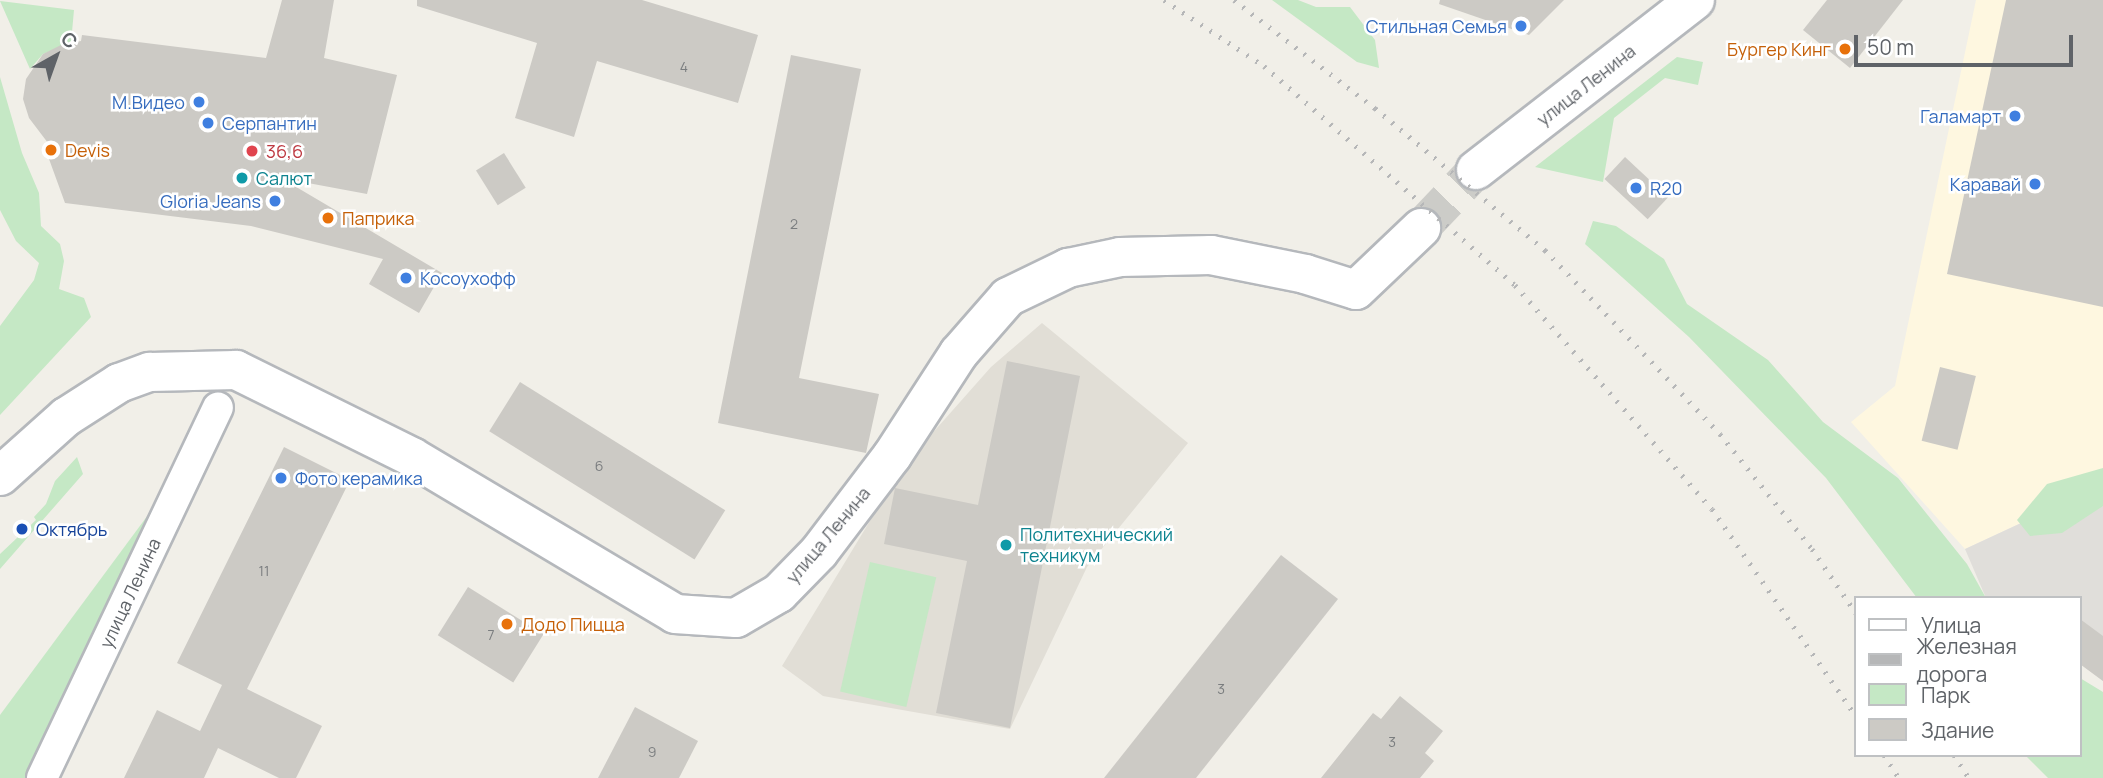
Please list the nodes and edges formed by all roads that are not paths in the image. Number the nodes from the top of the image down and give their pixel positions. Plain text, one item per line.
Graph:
1 (1695, 0) edge
2 (1476, 170) tunnel mouth
3 (1421, 228) tunnel mouth
4 (218, 408) dead end
5 (0, 476) edge
6 (42, 778) edge

1 - 2 street, улица Ленина
3 - 5 street, улица Ленина
4 - 6 street, улица Ленина

